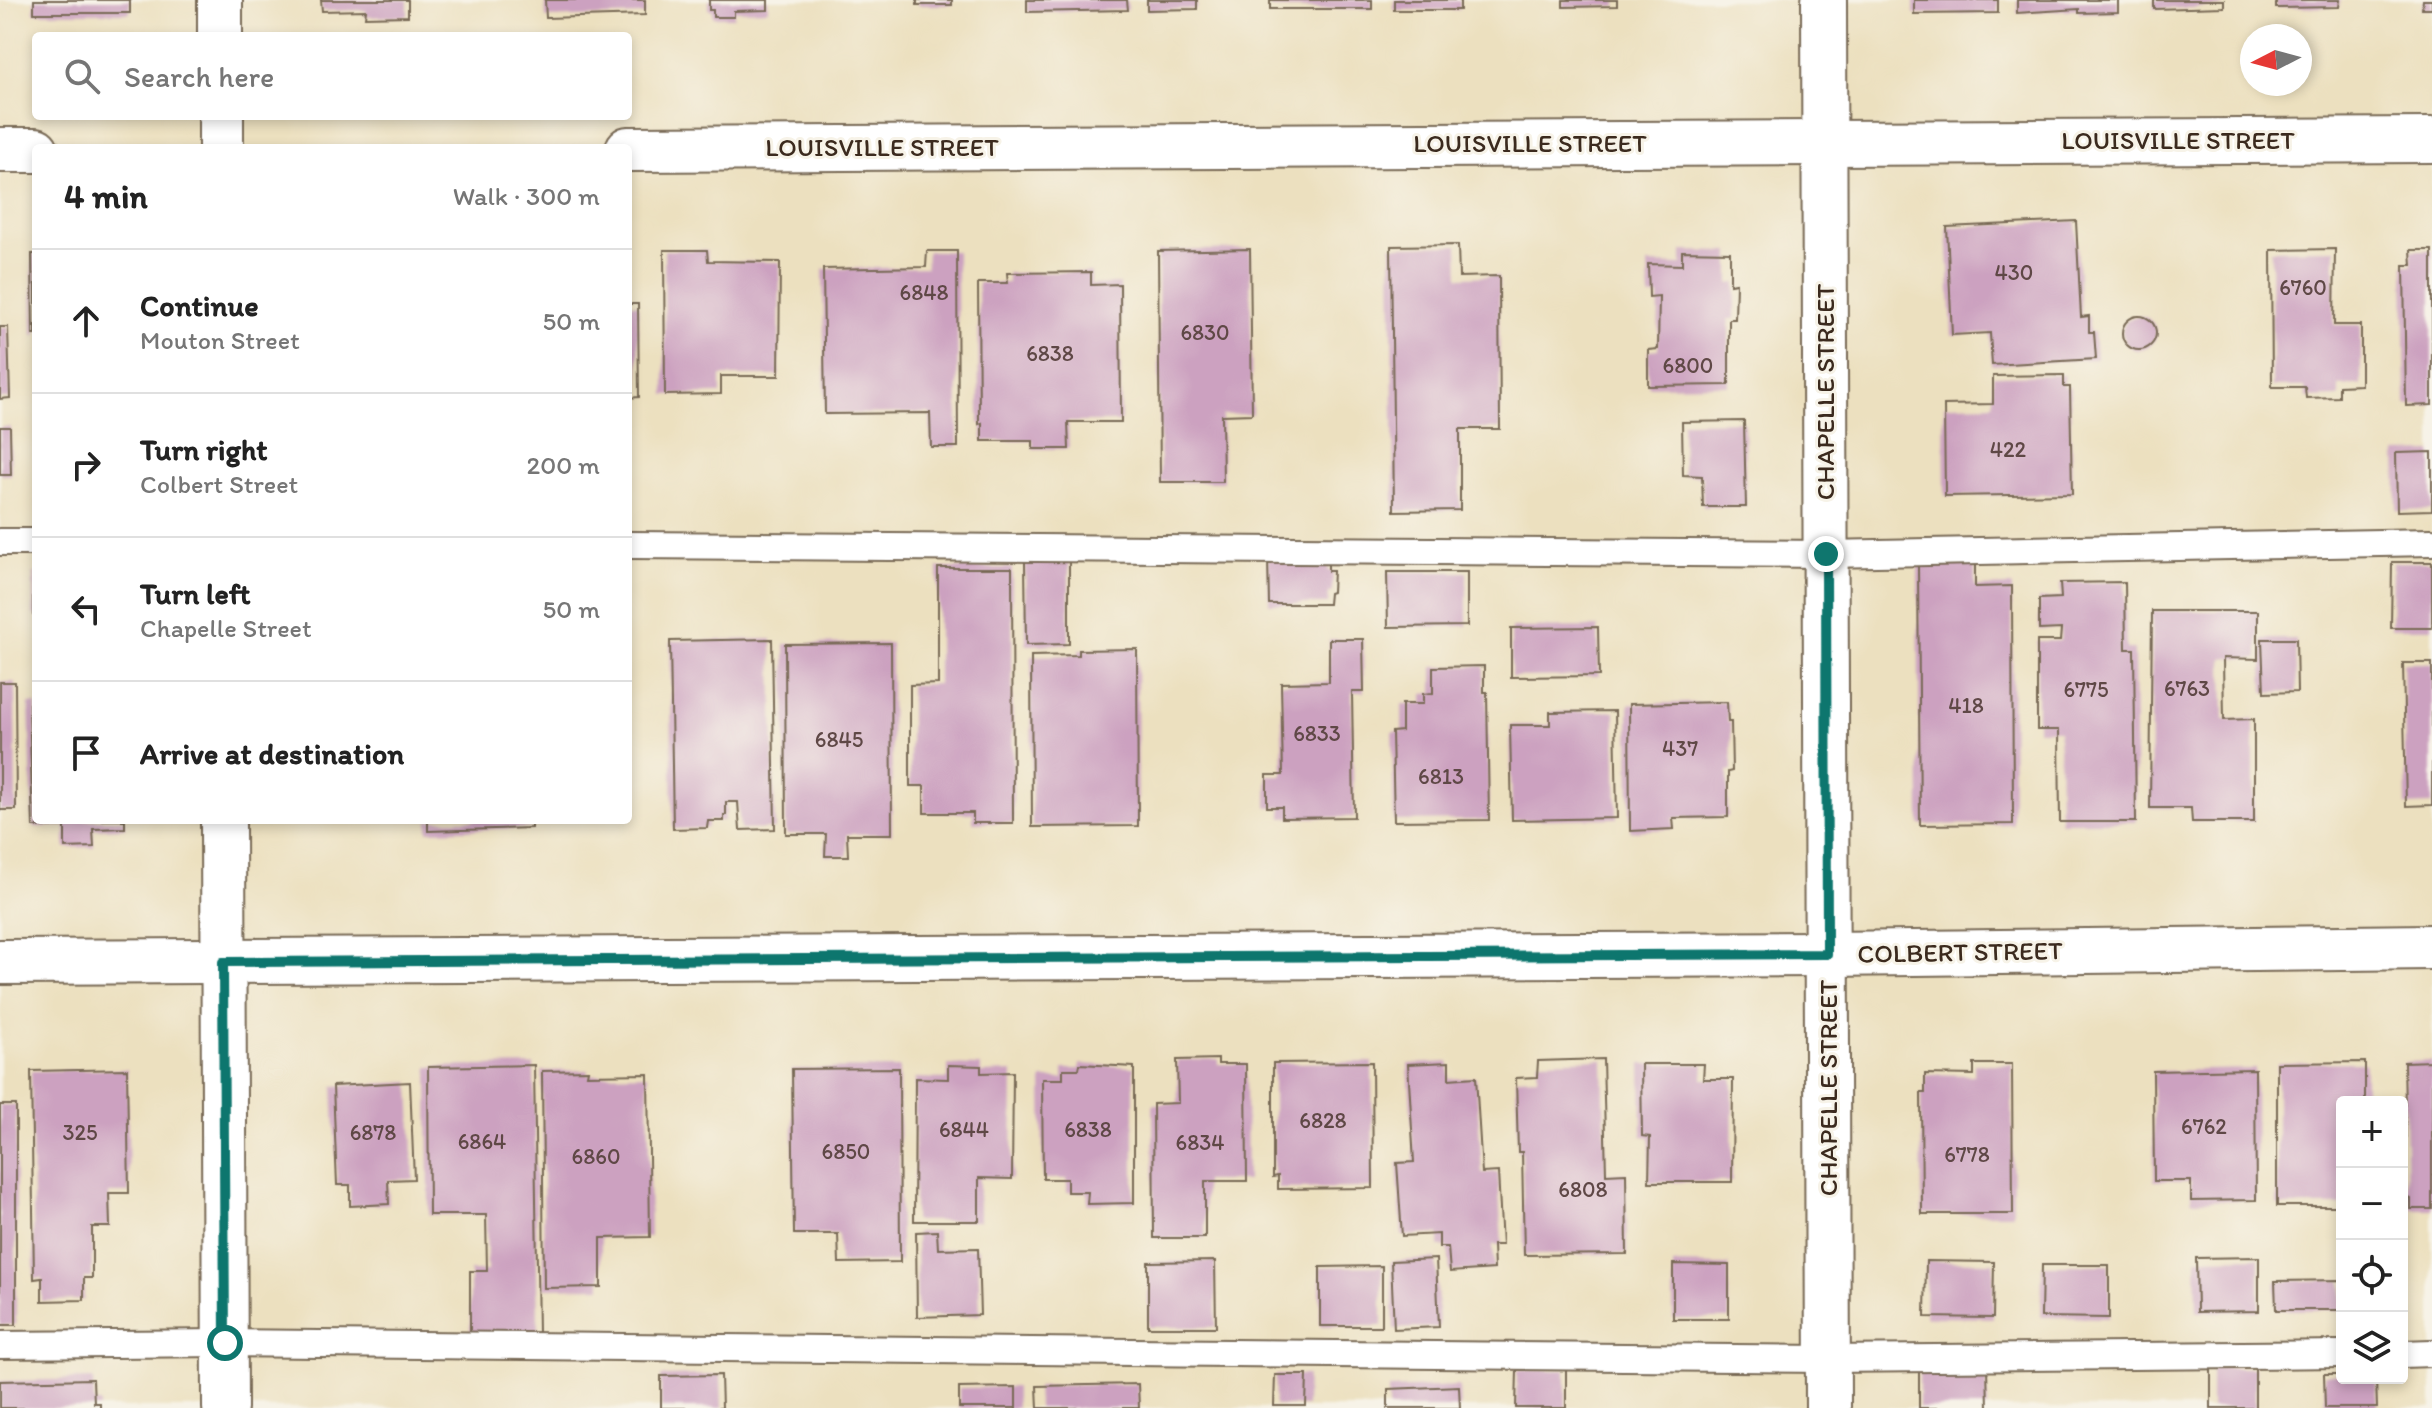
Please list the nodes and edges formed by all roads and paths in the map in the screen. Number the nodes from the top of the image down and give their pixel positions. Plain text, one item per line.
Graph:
1 (220, 0) edge
2 (1824, 0) edge
3 (220, 32) edge
4 (221, 120) edge
5 (2432, 140) edge
6 (1825, 141) junction
7 (221, 144) edge
8 (632, 149) edge
9 (0, 150) edge
10 (32, 150) edge
11 (0, 542) edge
12 (32, 542) edge
13 (2432, 542) edge
14 (632, 545) edge
15 (1826, 554) junction
16 (223, 824) edge
17 (2432, 947) edge
18 (1827, 954) junction
19 (0, 962) edge
20 (223, 962) junction
21 (225, 1343) junction
22 (0, 1345) edge
23 (2432, 1353) edge
24 (2336, 1354) edge
25 (2408, 1354) edge
26 (1828, 1359) junction
27 (225, 1408) edge
28 (1828, 1408) edge

1 - 3 street
2 - 6 street, CHAPELLE STREET
4 - 7 street
5 - 6 street, LOUISVILLE STREET
6 - 8 street, LOUISVILLE STREET
6 - 15 street, CHAPELLE STREET
9 - 10 street
11 - 12 lane
13 - 15 lane
14 - 15 lane
15 - 18 street, CHAPELLE STREET
16 - 20 street
17 - 18 street, COLBERT STREET
18 - 20 street, COLBERT STREET
18 - 26 street, CHAPELLE STREET
19 - 20 street, COLBERT STREET
20 - 21 street
21 - 22 lane
21 - 26 lane
21 - 27 street
23 - 25 lane
24 - 26 lane
26 - 28 street, CHAPELLE STREET

